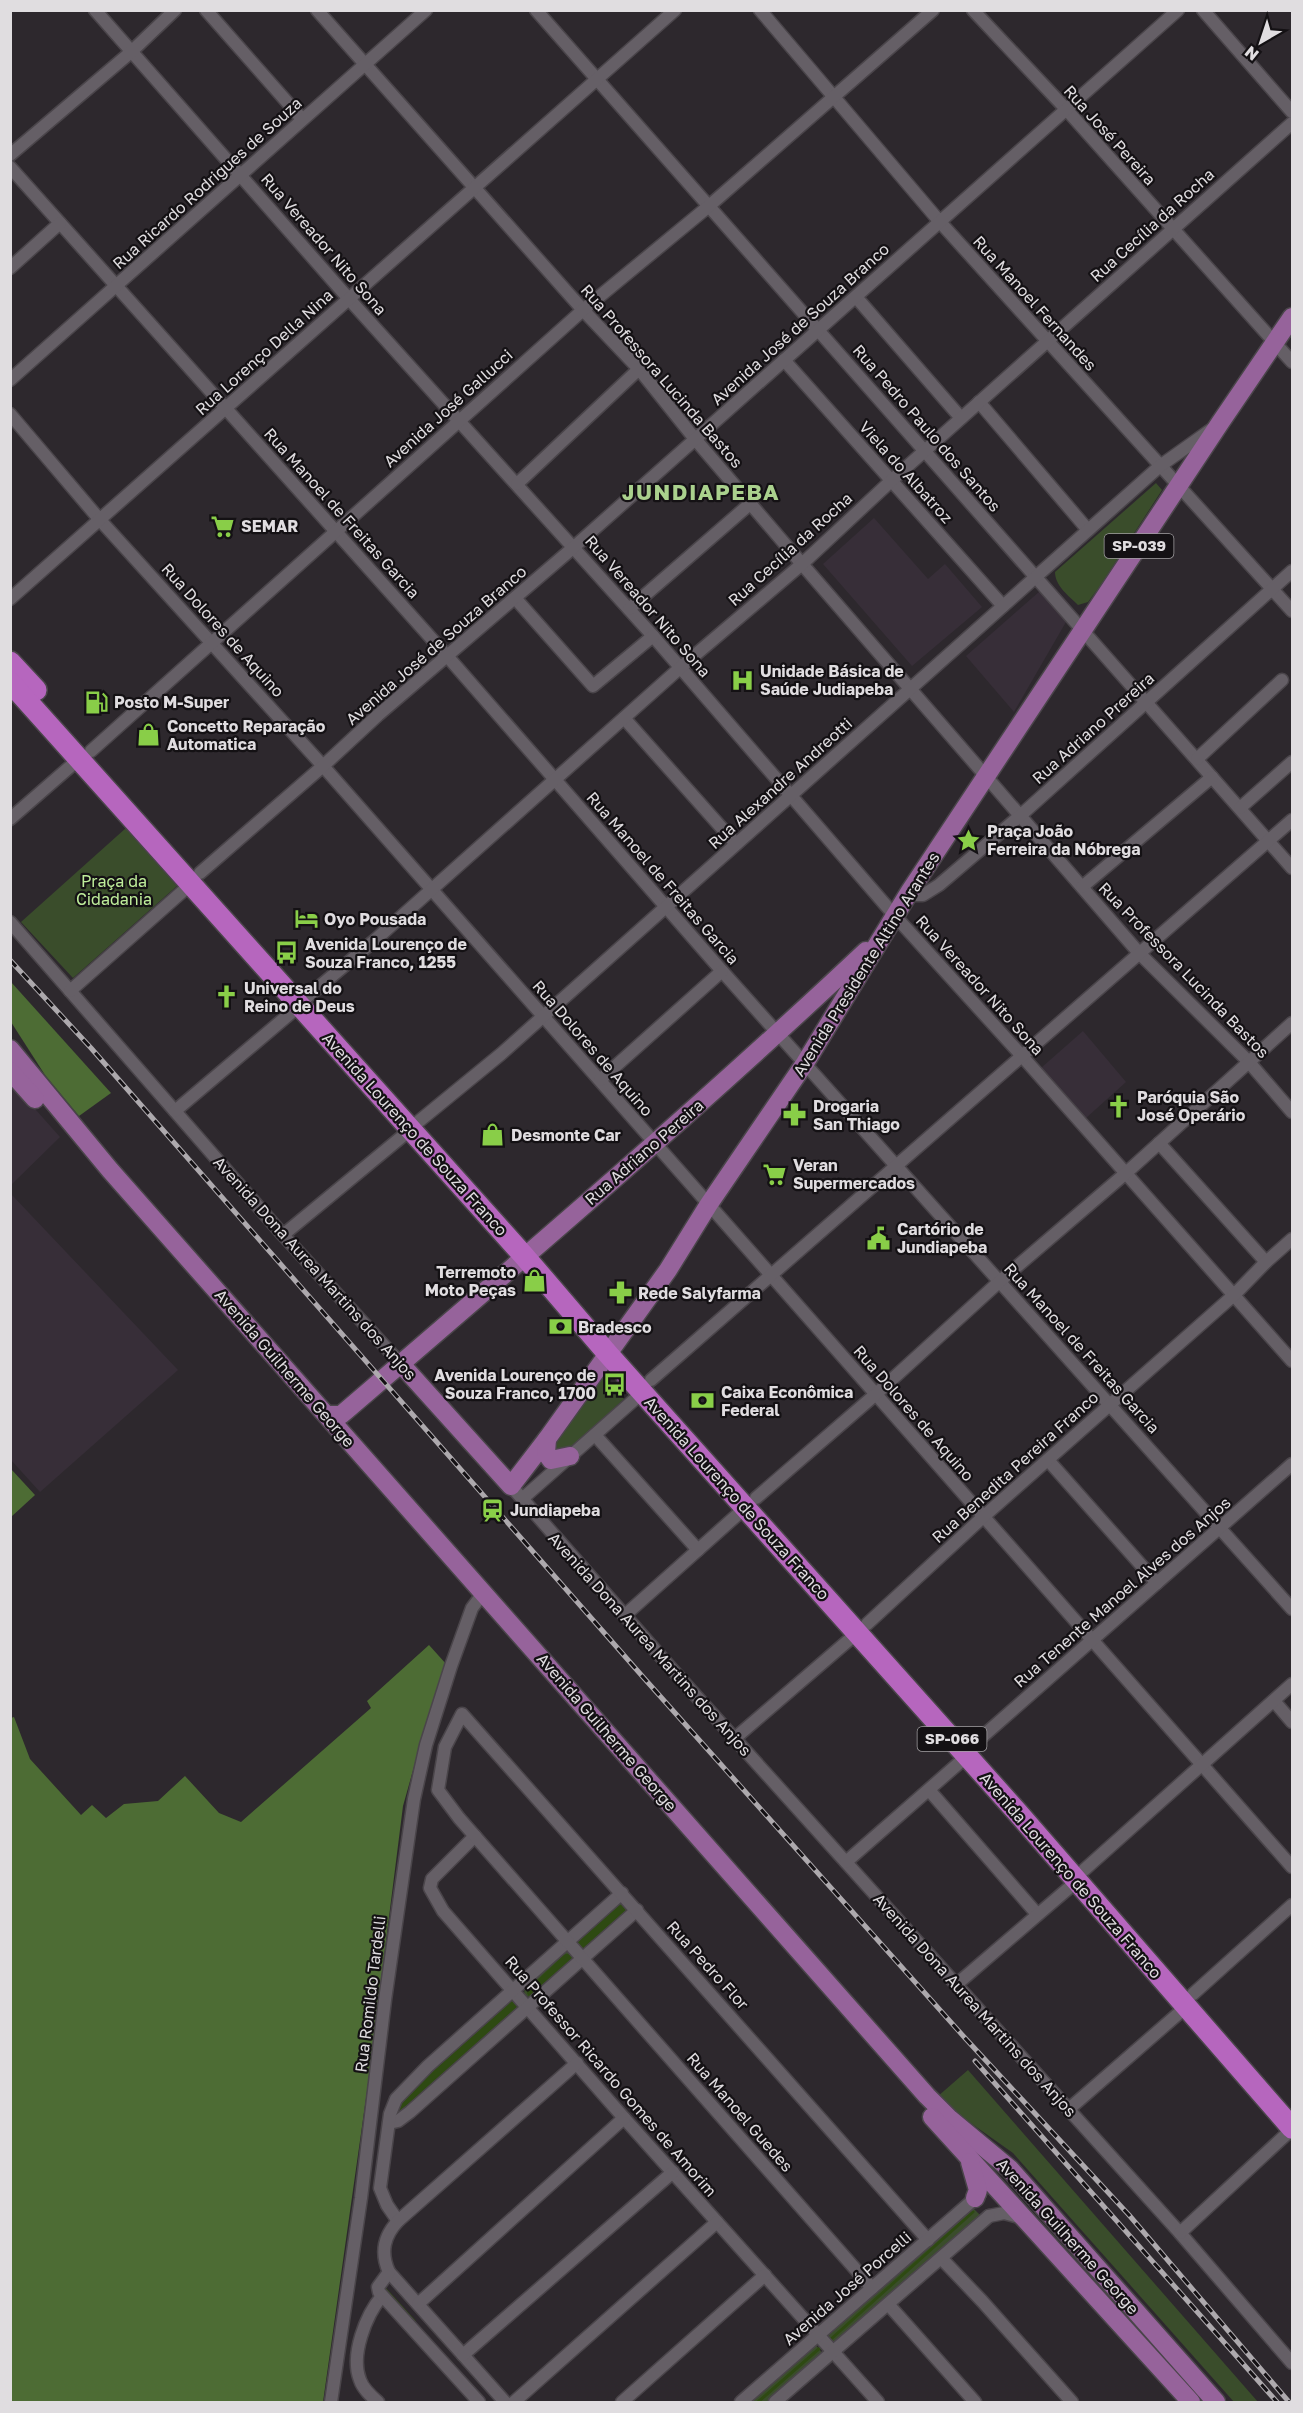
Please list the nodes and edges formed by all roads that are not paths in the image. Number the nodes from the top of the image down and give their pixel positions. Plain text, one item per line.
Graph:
1 (95, 10) edge
2 (175, 10) edge
3 (206, 10) edge
4 (317, 10) edge
5 (426, 10) edge
6 (536, 10) edge
7 (675, 10) edge
8 (760, 10) edge
9 (933, 10) edge
10 (974, 10) edge
11 (1178, 10) edge
12 (1203, 10) edge
13 (131, 52) junction
14 (365, 65) junction
15 (597, 80) junction
16 (834, 97) junction
17 (1066, 109) junction
18 (1293, 112) edge
19 (302, 119) junction
20 (1293, 123) edge
21 (10, 155) edge
22 (10, 167) edge
23 (241, 175) junction
24 (474, 188) junction
25 (709, 206) junction
26 (940, 222) junction
27 (60, 223) junction
28 (1172, 230) junction
29 (10, 268) edge
30 (117, 285) junction
31 (856, 297) junction
32 (349, 299) junction
33 (583, 310) junction
34 (1293, 317) edge
35 (818, 330) junction
36 (1048, 341) junction
37 (1275, 343) junction
38 (784, 360) junction
39 (1292, 361) edge
40 (639, 369) junction
41 (10, 380) edge
42 (980, 402) junction
43 (226, 408) junction
44 (10, 414) edge
45 (961, 418) junction
46 (460, 420) junction
47 (1220, 423) junction
48 (695, 439) junction
49 (924, 451) junction
50 (1160, 466) junction
51 (892, 480) junction
52 (517, 484) junction
53 (1178, 486) junction
54 (751, 502) junction
55 (100, 520) junction
56 (1088, 530) junction
57 (335, 531) junction
58 (574, 547) junction
59 (802, 564) junction
60 (1293, 571) edge
61 (1035, 577) junction
62 (1273, 589) junction
63 (515, 598) junction
64 (10, 599) edge
65 (1003, 606) junction
66 (629, 609) junction
67 (1293, 611) edge
68 (1083, 632) junction
69 (653, 636) junction
70 (213, 642) junction
71 (448, 657) junction
72 (10, 662) edge
73 (681, 668) junction
74 (1282, 680) dead end
75 (10, 682) edge
76 (910, 689) junction
77 (1146, 702) junction
78 (624, 718) junction
79 (85, 755) junction
80 (1197, 759) junction
81 (1293, 762) edge
82 (323, 766) junction
83 (986, 775) junction
84 (1212, 777) junction
85 (556, 779) junction
86 (792, 794) junction
87 (1240, 808) junction
88 (1020, 815) junction
89 (10, 819) edge
90 (1293, 820) edge
91 (1269, 841) junction
92 (736, 844) junction
93 (1293, 868) edge
94 (196, 878) junction
95 (1082, 887) junction
96 (432, 890) junction
97 (910, 891) junction
98 (667, 906) junction
99 (895, 915) junction
100 (10, 922) edge
101 (883, 935) junction
102 (1139, 953) junction
103 (722, 971) junction
104 (70, 991) junction
105 (303, 1001) junction
106 (543, 1016) junction
107 (1293, 1023) edge
108 (778, 1033) junction
109 (10, 1049) edge
110 (1022, 1056) junction
111 (1248, 1061) junction
112 (805, 1063) junction
113 (10, 1071) edge
114 (600, 1080) junction
115 (175, 1111) junction
116 (1293, 1112) edge
117 (414, 1126) junction
118 (654, 1142) junction
119 (1159, 1143) junction
120 (897, 1165) junction
121 (1126, 1173) junction
122 (709, 1204) junction
123 (283, 1235) junction
124 (1293, 1239) edge
125 (530, 1253) junction
126 (1266, 1262) junction
127 (771, 1275) junction
128 (1000, 1281) junction
129 (1234, 1295) junction
130 (613, 1348) junction
131 (1293, 1361) edge
132 (401, 1364) junction
133 (647, 1386) junction
134 (876, 1394) junction
135 (1111, 1404) junction
136 (336, 1420) junction
137 (595, 1435) junction
138 (547, 1439) junction
139 (570, 1456) junction
140 (1048, 1460) junction
141 (1293, 1464) edge
142 (516, 1492) junction
143 (751, 1503) junction
144 (983, 1517) junction
145 (1219, 1528) junction
146 (698, 1550) junction
147 (1157, 1583) junction
148 (481, 1596) junction
149 (1293, 1609) edge
150 (624, 1616) junction
151 (862, 1629) junction
152 (1091, 1641) junction
153 (1293, 1684) edge
154 (1274, 1701) junction
155 (462, 1714) joint
156 (1293, 1722) edge
157 (734, 1739) junction
158 (970, 1750) junction
159 (1202, 1764) junction
160 (929, 1790) junction
161 (475, 1836) junction
162 (846, 1862) junction
163 (1293, 1867) edge
164 (1081, 1875) junction
165 (622, 1893) junction
166 (1293, 1905) edge
167 (637, 1910) junction
168 (1037, 1914) junction
169 (568, 1942) junction
170 (583, 1958) junction
171 (957, 1984) junction
172 (513, 1990) junction
173 (1189, 2000) junction
174 (528, 2007) junction
175 (577, 2063) junction
176 (1293, 2106) edge
177 (1069, 2109) junction
178 (624, 2118) junction
179 (389, 2123) junction
180 (1293, 2128) edge
181 (965, 2152) junction
182 (672, 2172) junction
183 (993, 2182) junction
184 (975, 2198) junction
185 (1042, 2205) junction
186 (989, 2216) junction
187 (1026, 2219) junction
188 (398, 2221) junction
189 (717, 2222) junction
190 (1180, 2233) junction
191 (928, 2240) junction
192 (941, 2258) junction
193 (389, 2272) junction
194 (765, 2275) junction
195 (872, 2288) junction
196 (382, 2296) junction
197 (418, 2304) junction
198 (888, 2304) junction
199 (818, 2335) junction
200 (833, 2352) junction
201 (463, 2355) junction
202 (1291, 2358) edge
203 (778, 2401) edge
204 (331, 2403) edge
205 (378, 2403) edge
206 (479, 2403) edge
207 (505, 2403) edge
208 (514, 2403) edge
209 (622, 2403) edge
210 (741, 2403) edge
211 (878, 2403) edge
212 (975, 2403) edge
213 (1072, 2403) edge
214 (1191, 2403) edge
215 (1216, 2403) edge

1 - 13 street, Rua Vereador Nito Sona
2 - 13 street
3 - 19 street
4 - 14 street, Rua Professora Lucinda Bastos
5 - 14 street, Rua Ricardo Rodrigues de Souza
6 - 15 street, Rua Pedro Paulo dos Santos
7 - 15 street, Rua Lorenço Della Nina
8 - 16 street, Rua Manoel Fernandes
9 - 16 street, Avenida José Gallucci
10 - 17 street, Rua José Pereira
11 - 17 street, Avenida José de Souza Branco
12 - 18 street
13 - 21 street
13 - 23 street, Rua Vereador Nito Sona
14 - 19 street, Rua Ricardo Rodrigues de Souza
14 - 24 street, Rua Professora Lucinda Bastos
15 - 24 street, Rua Lorenço Della Nina
15 - 25 street, Rua Pedro Paulo dos Santos
16 - 25 street, Avenida José Gallucci
16 - 26 street, Rua Manoel Fernandes
17 - 26 street, Avenida José de Souza Branco
17 - 28 street, Rua José Pereira
19 - 23 street, Rua Ricardo Rodrigues de Souza
20 - 28 street, Rua Cecília da Rocha
22 - 27 street, Rua Manoel de Freitas Garcia
23 - 30 street, Rua Ricardo Rodrigues de Souza
23 - 32 street, Rua Vereador Nito Sona
24 - 32 street, Rua Lorenço Della Nina
24 - 33 street, Rua Professora Lucinda Bastos
25 - 33 street, Avenida José Gallucci
25 - 35 street, Rua Pedro Paulo dos Santos
26 - 31 street, Avenida José de Souza Branco
26 - 36 street, Rua Manoel Fernandes
27 - 29 street
27 - 30 street, Rua Manoel de Freitas Garcia
28 - 36 street, Rua Cecília da Rocha
28 - 37 street, Rua José Pereira
30 - 41 street, Rua Ricardo Rodrigues de Souza
30 - 43 street, Rua Manoel de Freitas Garcia
31 - 35 street, Avenida José de Souza Branco
31 - 45 street
32 - 43 street, Rua Lorenço Della Nina
32 - 46 street, Rua Vereador Nito Sona
33 - 40 street, Rua Professora Lucinda Bastos
33 - 46 street, Avenida José Gallucci
34 - 37 main road, Avenida Presidente Altino Arantes / SP-039
35 - 38 street, Avenida José de Souza Branco
35 - 49 street, Rua Pedro Paulo dos Santos
36 - 42 street, Rua Cecília da Rocha
36 - 50 street, Rua Manoel Fernandes
37 - 39 street, Rua José Pereira
37 - 47 main road, Avenida Presidente Altino Arantes / SP-039
38 - 48 street, Avenida José de Souza Branco
38 - 51 street, Viela do Albatroz
40 - 48 street, Rua Professora Lucinda Bastos
40 - 52 street
42 - 45 street, Rua Cecília da Rocha
42 - 56 street
43 - 55 street, Rua Lorenço Della Nina
43 - 57 street, Rua Manoel de Freitas Garcia
44 - 55 street, Rua Dolores de Aquino
45 - 49 street, Rua Cecília da Rocha
46 - 52 street, Rua Vereador Nito Sona
46 - 57 street, Avenida José Gallucci
47 - 50 street, Rua Alexandre Andreotti
47 - 53 main road, Avenida Presidente Altino Arantes / SP-039
48 - 54 street, Rua Professora Lucinda Bastos
48 - 58 street, Avenida José de Souza Branco
49 - 51 street, Rua Cecília da Rocha
49 - 61 street, Rua Pedro Paulo dos Santos
50 - 53 street, Rua Manoel Fernandes
50 - 56 street, Rua Alexandre Andreotti
51 - 59 street, Rua Cecília da Rocha
51 - 65 street, Viela do Albatroz
52 - 58 street, Rua Vereador Nito Sona
53 - 62 street, Rua Manoel Fernandes
53 - 68 main road, Avenida Presidente Altino Arantes / SP-039
54 - 59 street, Rua Professora Lucinda Bastos
54 - 66 street
55 - 64 street, Rua Lorenço Della Nina
55 - 70 street, Rua Dolores de Aquino
56 - 61 street, Rua Alexandre Andreotti
57 - 70 street, Avenida José Gallucci
57 - 71 street, Rua Manoel de Freitas Garcia
58 - 63 street, Avenida José de Souza Branco
58 - 66 street, Rua Vereador Nito Sona
59 - 73 street, Rua Cecília da Rocha
59 - 76 street, Rua Professora Lucinda Bastos
60 - 62 street, Rua Adriano Prereira
61 - 65 street, Rua Alexandre Andreotti
61 - 68 street, Rua Pedro Paulo dos Santos
62 - 67 street, Rua Manoel Fernandes
62 - 77 street, Rua Adriano Prereira
63 - 69 street
63 - 71 street, Avenida José de Souza Branco
65 - 76 street, Rua Alexandre Andreotti
66 - 69 street, Rua Vereador Nito Sona
68 - 77 street, Rua Pedro Paulo dos Santos
68 - 83 main road, Avenida Presidente Altino Arantes / SP-039
69 - 73 street, Rua Vereador Nito Sona
70 - 79 street, Avenida José Gallucci
70 - 82 street, Rua Dolores de Aquino
71 - 82 street, Avenida José de Souza Branco
71 - 85 street, Rua Manoel de Freitas Garcia
72 - 79 highway, Avenida Lourenço de Souza Franco / SP-066
73 - 78 street, Rua Cecília da Rocha
73 - 86 street, Rua Vereador Nito Sona
74 - 80 street
75 - 79 highway, Avenida Lourenço de Souza Franco / SP-066
76 - 83 street, Rua Professora Lucinda Bastos
76 - 86 street, Rua Alexandre Andreotti
77 - 80 street, Rua Pedro Paulo dos Santos
77 - 88 street, Rua Adriano Prereira
78 - 85 street, Rua Cecília da Rocha
78 - 92 street
79 - 89 street, Avenida José Gallucci
79 - 94 highway, Avenida Lourenço de Souza Franco / SP-066
80 - 84 street, Rua Pedro Paulo dos Santos
81 - 87 street
82 - 94 street, Avenida José de Souza Branco
82 - 96 street, Rua Dolores de Aquino
83 - 88 street, Rua Professora Lucinda Bastos
83 - 97 main road, Avenida Presidente Altino Arantes / SP-039
84 - 87 street, Rua Pedro Paulo dos Santos
84 - 95 street
85 - 96 street, Rua Cecília da Rocha
85 - 98 street, Rua Manoel de Freitas Garcia
86 - 92 street, Rua Alexandre Andreotti
86 - 99 street, Rua Vereador Nito Sona
87 - 91 street, Rua Pedro Paulo dos Santos
88 - 95 street, Rua Professora Lucinda Bastos
88 - 97 street, Rua Adriano Prereira
90 - 91 street
91 - 93 street, Rua Pedro Paulo dos Santos
91 - 102 street
92 - 98 street, Rua Alexandre Andreotti
94 - 104 street, Avenida José de Souza Branco
94 - 105 highway, Avenida Lourenço de Souza Franco / SP-066
95 - 102 street, Rua Professora Lucinda Bastos
96 - 105 street, Rua Cecília da Rocha
96 - 106 street, Rua Dolores de Aquino
97 - 99 main road, Avenida Presidente Altino Arantes / SP-039
98 - 103 street, Rua Manoel de Freitas Garcia
98 - 106 street, Rua Alexandre Andreotti
99 - 101 main road, Avenida Presidente Altino Arantes / SP-039
99 - 110 street, Rua Vereador Nito Sona
100 - 104 street, Avenida Dona Aurea Martins dos Anjos
101 - 108 main road, Rua Adriano Pereira
101 - 112 main road, Avenida Presidente Altino Arantes
102 - 110 street
102 - 111 street, Rua Professora Lucinda Bastos
103 - 108 street, Rua Manoel de Freitas Garcia
103 - 114 street
104 - 115 street, Avenida Dona Aurea Martins dos Anjos
105 - 115 street, Rua Cecília da Rocha
105 - 117 highway, Avenida Lourenço de Souza Franco / SP-066
106 - 114 street, Rua Dolores de Aquino
106 - 117 street, Rua Alexandre Andreotti
107 - 111 street
108 - 112 street, Rua Manoel de Freitas Garcia
108 - 118 main road, Rua Adriano Pereira
109 - 136 main road, Avenida Guilherme George
110 - 120 street
110 - 121 street, Rua Vereador Nito Sona
111 - 116 street, Rua Professora Lucinda Bastos
111 - 119 street
112 - 120 street, Rua Manoel de Freitas Garcia
112 - 122 main road, Avenida Presidente Altino Arantes
113 - 148 main road, Avenida Guilherme George
114 - 118 street, Rua Dolores de Aquino
115 - 123 street, Avenida Dona Aurea Martins dos Anjos
117 - 123 street, Rua Alexandre Andreotti
117 - 125 highway, Avenida Lourenço de Souza Franco / SP-066
118 - 122 street, Rua Dolores de Aquino
118 - 125 main road, Rua Adriano Pereira
119 - 121 street
119 - 126 street
120 - 127 street
120 - 128 street, Rua Manoel de Freitas Garcia
121 - 128 street
121 - 129 street, Rua Vereador Nito Sona
122 - 127 street, Rua Dolores de Aquino
122 - 130 main road, Avenida Presidente Altino Arantes
123 - 132 street, Avenida Dona Aurea Martins dos Anjos
124 - 126 street, Rua Benedita Pereira Franco
125 - 130 highway, Avenida Lourenço de Souza Franco / SP-066
125 - 132 main road, Rua Adriano Pereira
126 - 129 street, Rua Benedita Pereira Franco
127 - 133 street
127 - 134 street, Rua Dolores de Aquino
128 - 134 street
128 - 135 street, Rua Manoel de Freitas Garcia
129 - 131 street, Rua Vereador Nito Sona
129 - 135 street, Rua Benedita Pereira Franco
130 - 133 highway, Avenida Lourenço de Souza Franco / SP-066
130 - 138 main road, Avenida Presidente Altino Arantes
132 - 136 main road, Rua Adriano Pereira
132 - 142 main road, Avenida Dona Aurea Martins dos Anjos
133 - 137 street
133 - 143 highway, Avenida Lourenço de Souza Franco / SP-066
134 - 143 street
134 - 144 street, Rua Dolores de Aquino
135 - 140 street, Rua Benedita Pereira Franco
135 - 145 street, Rua Manoel de Freitas Garcia
136 - 148 main road, Avenida Guilherme George
137 - 139 street
137 - 146 street
138 - 139 main road
138 - 142 main road, Avenida Presidente Altino Arantes
139 - 142 street
140 - 144 street, Rua Benedita Pereira Franco
140 - 147 street
141 - 145 street, Rua Tenente Manoel Alves dos Anjos
142 - 150 street, Avenida Dona Aurea Martins dos Anjos
143 - 146 street
143 - 151 highway, Avenida Lourenço de Souza Franco / SP-066
144 - 151 street, Rua Benedita Pereira Franco
144 - 152 street, Rua Dolores de Aquino
145 - 147 street, Rua Tenente Manoel Alves dos Anjos
145 - 149 street, Rua Manoel de Freitas Garcia
146 - 150 street
147 - 152 street, Rua Tenente Manoel Alves dos Anjos
148 - 181 main road, Avenida Guilherme George
148 - 185 main road, Avenida Guilherme George
148 - 204 street, Rua Romildo Tardelli
150 - 157 street, Avenida Dona Aurea Martins dos Anjos
151 - 157 street, Rua Benedita Pereira Franco
151 - 158 highway, Avenida Lourenço de Souza Franco / SP-066
152 - 158 street, Rua Tenente Manoel Alves dos Anjos
152 - 159 street, Rua Dolores de Aquino
153 - 154 street
154 - 156 street
154 - 159 street
155 - 161 street, Rua Manoel Guedes
155 - 165 street, Rua Pedro Flor
157 - 162 street, Avenida Dona Aurea Martins dos Anjos
158 - 160 street, Rua Tenente Manoel Alves dos Anjos
158 - 164 highway, Avenida Lourenço de Souza Franco / SP-066
159 - 163 street, Rua Dolores de Aquino
159 - 164 street
160 - 162 street, Rua Tenente Manoel Alves dos Anjos
160 - 168 street
161 - 169 street, Rua Manoel Guedes
161 - 172 street, Rua Professor Ricardo Gomes de Amorim
162 - 171 street, Avenida Dona Aurea Martins dos Anjos
164 - 168 street
164 - 173 highway, Avenida Lourenço de Souza Franco / SP-066
165 - 167 street, Rua Pedro Flor
165 - 169 street
166 - 173 street
167 - 170 street
167 - 191 street, Rua Pedro Flor
168 - 171 street
169 - 170 street, Rua Manoel Guedes
169 - 172 street
170 - 174 street
170 - 195 street, Rua Manoel Guedes
171 - 177 street, Avenida Dona Aurea Martins dos Anjos
172 - 174 street, Rua Professor Ricardo Gomes de Amorim
172 - 179 street
173 - 176 highway, Avenida Lourenço de Souza Franco / SP-066
173 - 177 street
173 - 180 highway, Avenida Lourenço de Souza Franco / SP-066
174 - 175 street, Rua Professor Ricardo Gomes de Amorim
174 - 179 street
175 - 178 street, Rua Professor Ricardo Gomes de Amorim
175 - 188 street
177 - 190 street, Avenida Dona Aurea Martins dos Anjos
178 - 182 street, Rua Professor Ricardo Gomes de Amorim
178 - 197 street
179 - 188 street
180 - 190 street
181 - 183 main road, Avenida Guilherme George
181 - 184 main road
182 - 189 street, Rua Professor Ricardo Gomes de Amorim
182 - 201 street
183 - 184 street, Avenida José Porcelli
183 - 185 main road
183 - 187 main road, Avenida Guilherme George
184 - 186 street
184 - 191 street, Avenida José Porcelli
185 - 215 main road, Avenida Guilherme George
186 - 187 street
186 - 192 street
187 - 214 main road, Avenida Guilherme George
188 - 193 street
189 - 194 street, Rua Professor Ricardo Gomes de Amorim
189 - 208 street
190 - 202 street, Avenida Dona Aurea Martins dos Anjos
191 - 195 street, Avenida José Porcelli
192 - 198 street
192 - 213 street
193 - 196 street
193 - 197 street
194 - 199 street, Rua Professor Ricardo Gomes de Amorim
194 - 209 street
195 - 199 street, Avenida José Porcelli
196 - 205 street
196 - 206 street
197 - 201 street
198 - 200 street
198 - 212 street
199 - 200 street, Rua Professor Ricardo Gomes de Amorim
199 - 210 street, Avenida José Porcelli
200 - 203 street
200 - 211 street, Rua Professor Ricardo Gomes de Amorim
201 - 207 street

